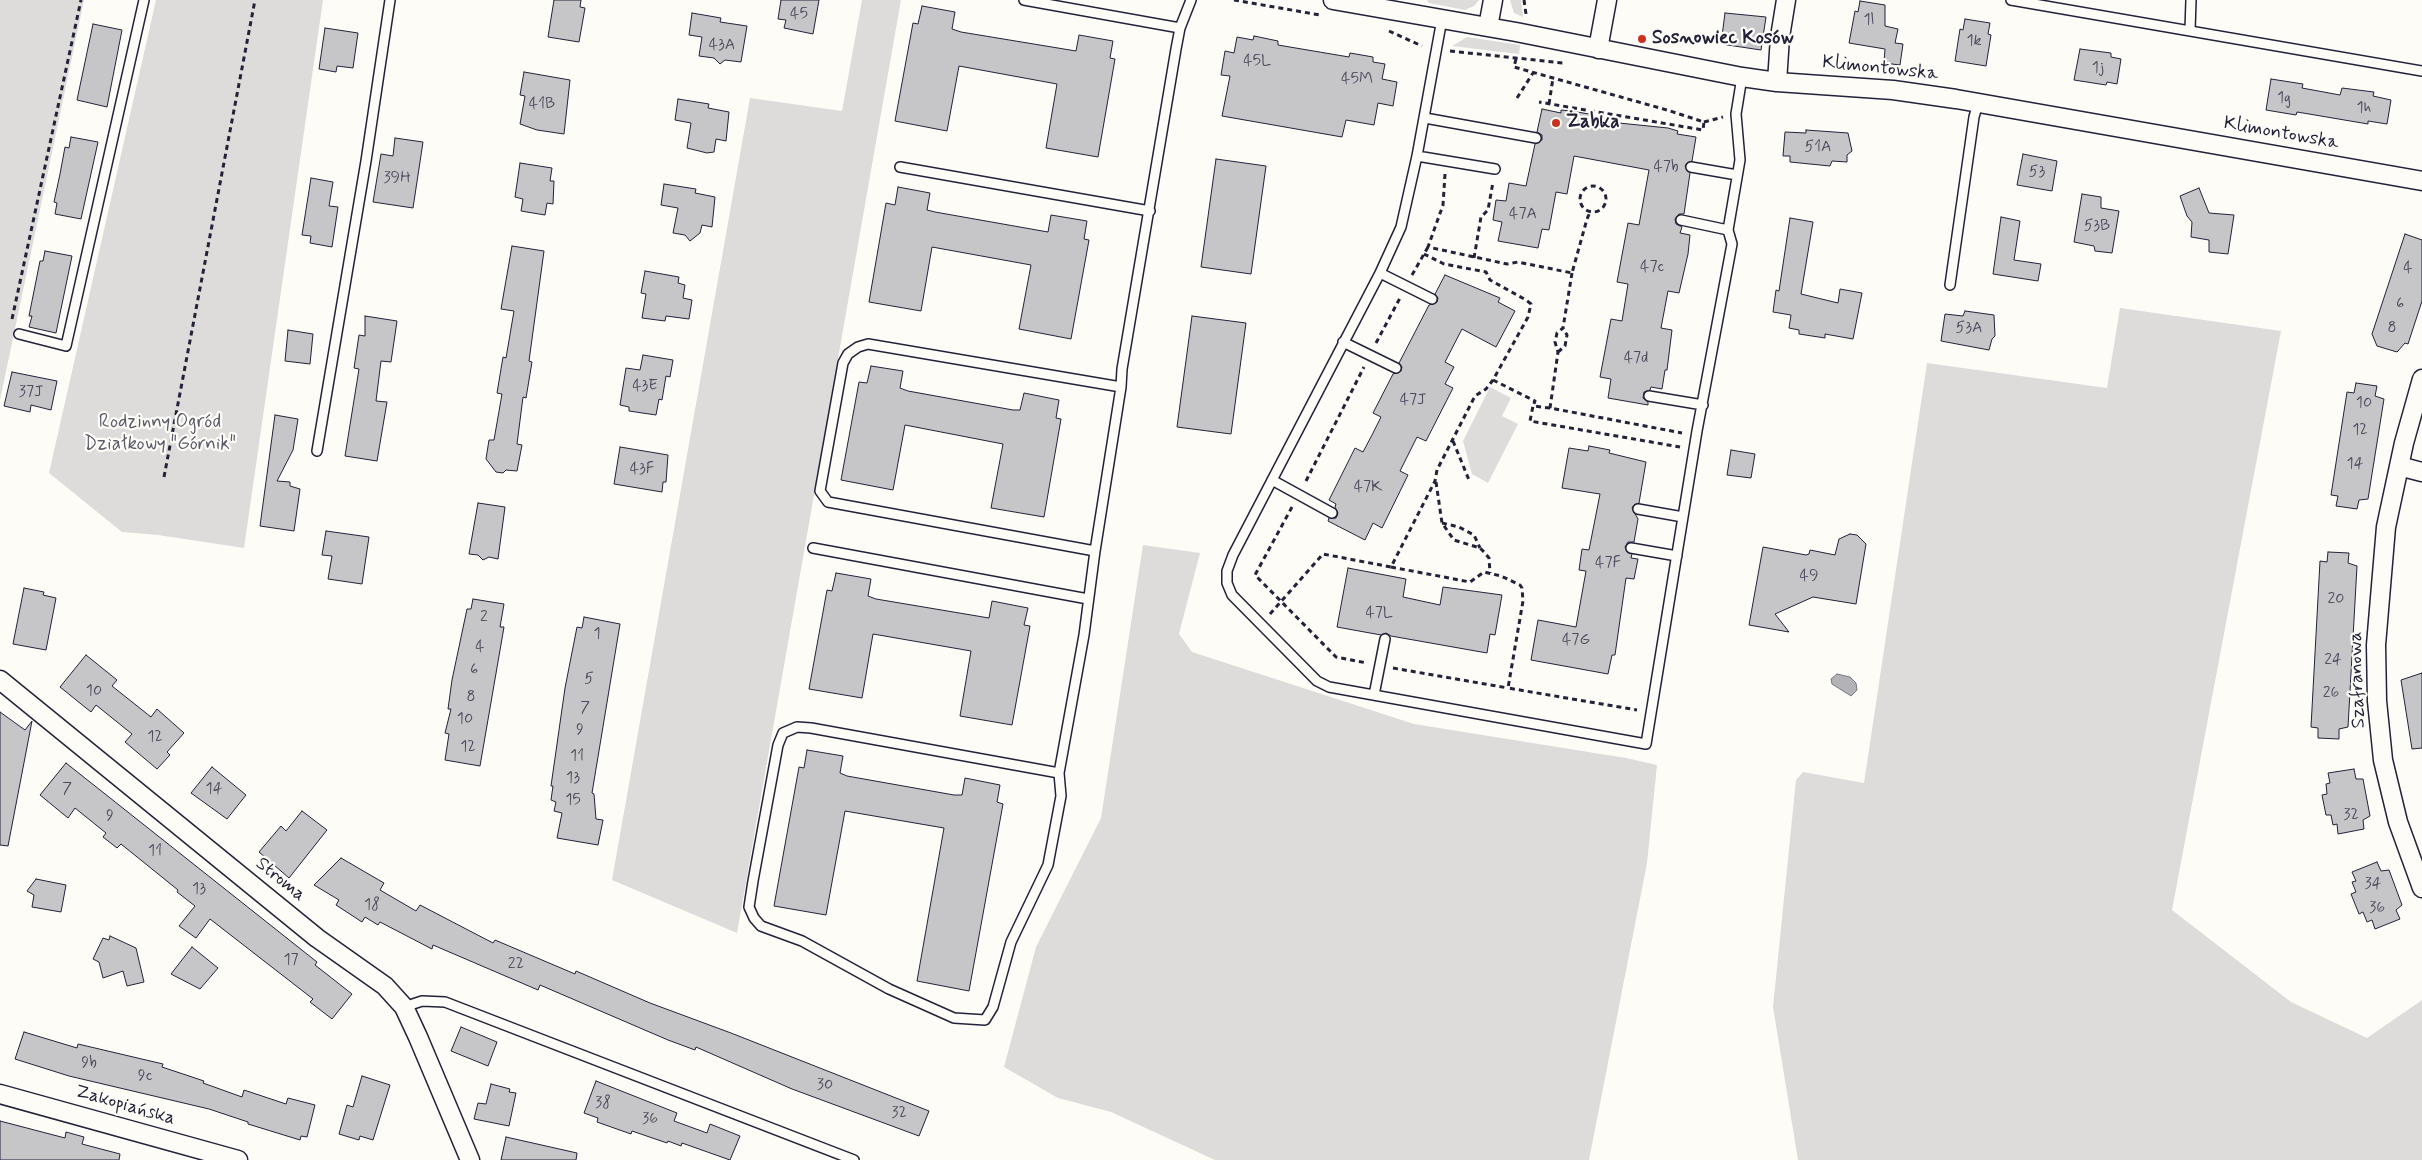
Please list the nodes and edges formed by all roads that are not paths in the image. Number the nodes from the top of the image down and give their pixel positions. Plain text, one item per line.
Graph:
1 (144, 0) edge
2 (390, 0) edge
3 (1024, 0) edge
4 (1191, 0) edge
5 (1333, 0) edge
6 (1493, 0) edge
7 (1607, 0) edge
8 (1786, 0) edge
9 (2011, 0) edge
10 (2191, 0) edge
11 (1442, 19) junction
12 (1488, 27) junction
13 (1180, 28) junction
14 (2190, 30) junction
15 (1598, 49) junction
16 (2422, 71) edge
17 (1742, 77) junction
18 (1777, 82) junction
19 (1978, 102) junction
20 (1424, 118) junction
21 (1536, 138) dead end
22 (1417, 156) junction
23 (900, 166) dead end
24 (1691, 167) dead end
25 (1496, 169) road end
26 (1737, 175) junction
27 (2422, 181) edge
28 (1150, 211) junction
29 (1681, 220) dead end
30 (1728, 230) junction
31 (1380, 273) junction
32 (1950, 285) dead end
33 (1432, 299) dead end
34 (19, 334) dead end
35 (1344, 342) junction
36 (1396, 368) dead end
37 (2422, 379) edge
38 (1121, 387) junction
39 (1649, 396) dead end
40 (1703, 405) junction
41 (317, 451) dead end
42 (2399, 466) junction
43 (2422, 472) edge
44 (1272, 480) junction
45 (1638, 509) dead end
46 (1332, 513) dead end
47 (1683, 517) junction
48 (812, 548) dead end
49 (1631, 548) dead end
50 (1095, 551) junction
51 (1677, 556) junction
52 (1088, 599) junction
53 (1385, 639) dead end
54 (0, 680) edge
55 (1374, 695) junction
56 (1060, 773) junction
57 (2422, 888) edge
58 (404, 1007) junction
59 (0, 1094) edge
60 (238, 1160) edge
61 (470, 1160) edge
62 (854, 1160) edge

1 - 34 lane
2 - 41 lane
3 - 13 lane
4 - 13 lane
5 - 11 street, Klimontowska
6 - 12 street
7 - 15 street
8 - 18 street
9 - 14 lane
10 - 14 lane
11 - 12 street, Klimontowska
11 - 20 lane
12 - 15 street, Klimontowska
13 - 28 lane
14 - 16 lane
15 - 17 street, Klimontowska
17 - 18 street, Klimontowska
17 - 26 lane
18 - 19 street, Klimontowska
19 - 27 street, Klimontowska
19 - 32 lane
20 - 21 lane
20 - 22 lane
22 - 25 lane
22 - 31 lane
23 - 28 lane
24 - 26 lane
26 - 30 lane
28 - 38 lane
29 - 30 lane
30 - 40 lane
31 - 33 lane
31 - 35 lane
35 - 36 lane
35 - 44 lane
37 - 42 street, Szafranowa
38 - 50 lane
38 - 50 lane
39 - 40 lane
40 - 47 lane
42 - 43 street
42 - 57 street, Szafranowa
44 - 46 lane
44 - 55 lane
45 - 47 lane
47 - 51 lane
48 - 52 lane
49 - 51 lane
50 - 52 lane
51 - 55 lane
52 - 56 lane
53 - 55 lane
54 - 58 street, Stroma
56 - 56 lane
58 - 61 street, Stroma
58 - 62 lane
59 - 60 street, Zakopiańska

